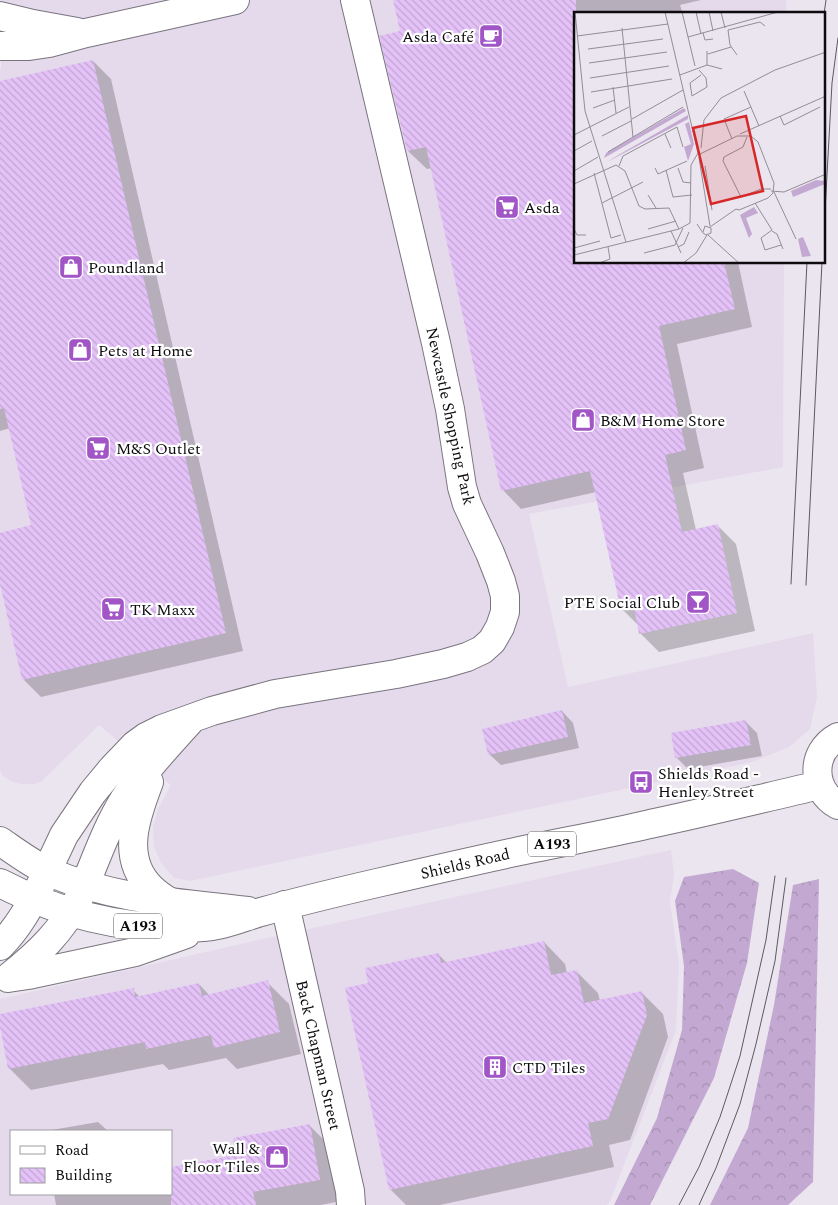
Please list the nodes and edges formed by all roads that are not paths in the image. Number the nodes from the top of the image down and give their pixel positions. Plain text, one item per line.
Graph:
1 (235, 0) edge
2 (355, 0) edge
3 (3, 14) edge
4 (86, 33) junction
5 (0, 46) edge
6 (193, 717) junction
7 (838, 737) edge
8 (160, 753) junction
9 (820, 785) junction
10 (838, 805) edge
11 (0, 842) edge
12 (47, 871) junction
13 (0, 883) edge
14 (85, 885) junction
15 (33, 900) junction
16 (170, 902) junction
17 (284, 905) junction
18 (258, 912) junction
19 (71, 913) junction
20 (206, 927) junction
21 (0, 946) edge
22 (4, 980) edge
23 (351, 1205) edge

1 - 4 street
2 - 6 street, Newcastle Shopping Park
3 - 4 street
4 - 5 street
6 - 8 street
6 - 12 street, Newcastle Shopping Park
7 - 9 street
8 - 14 street
8 - 16 street
9 - 10 street
9 - 17 street, Shields Road / A193
11 - 12 street, Shields Road
12 - 14 street, Shields Road
12 - 15 street, Newcastle Shopping Park
13 - 15 street, Shields Road
14 - 16 street, Shields Road / A193
14 - 19 street
15 - 19 street, Shields Road
15 - 21 street
16 - 18 street, Shields Road / A193
17 - 18 street, Shields Road / A193
17 - 23 street, Back Chapman Street
18 - 20 street, Shields Road / A193
19 - 20 street, Shields Road / A193
19 - 22 street
20 - 22 street

